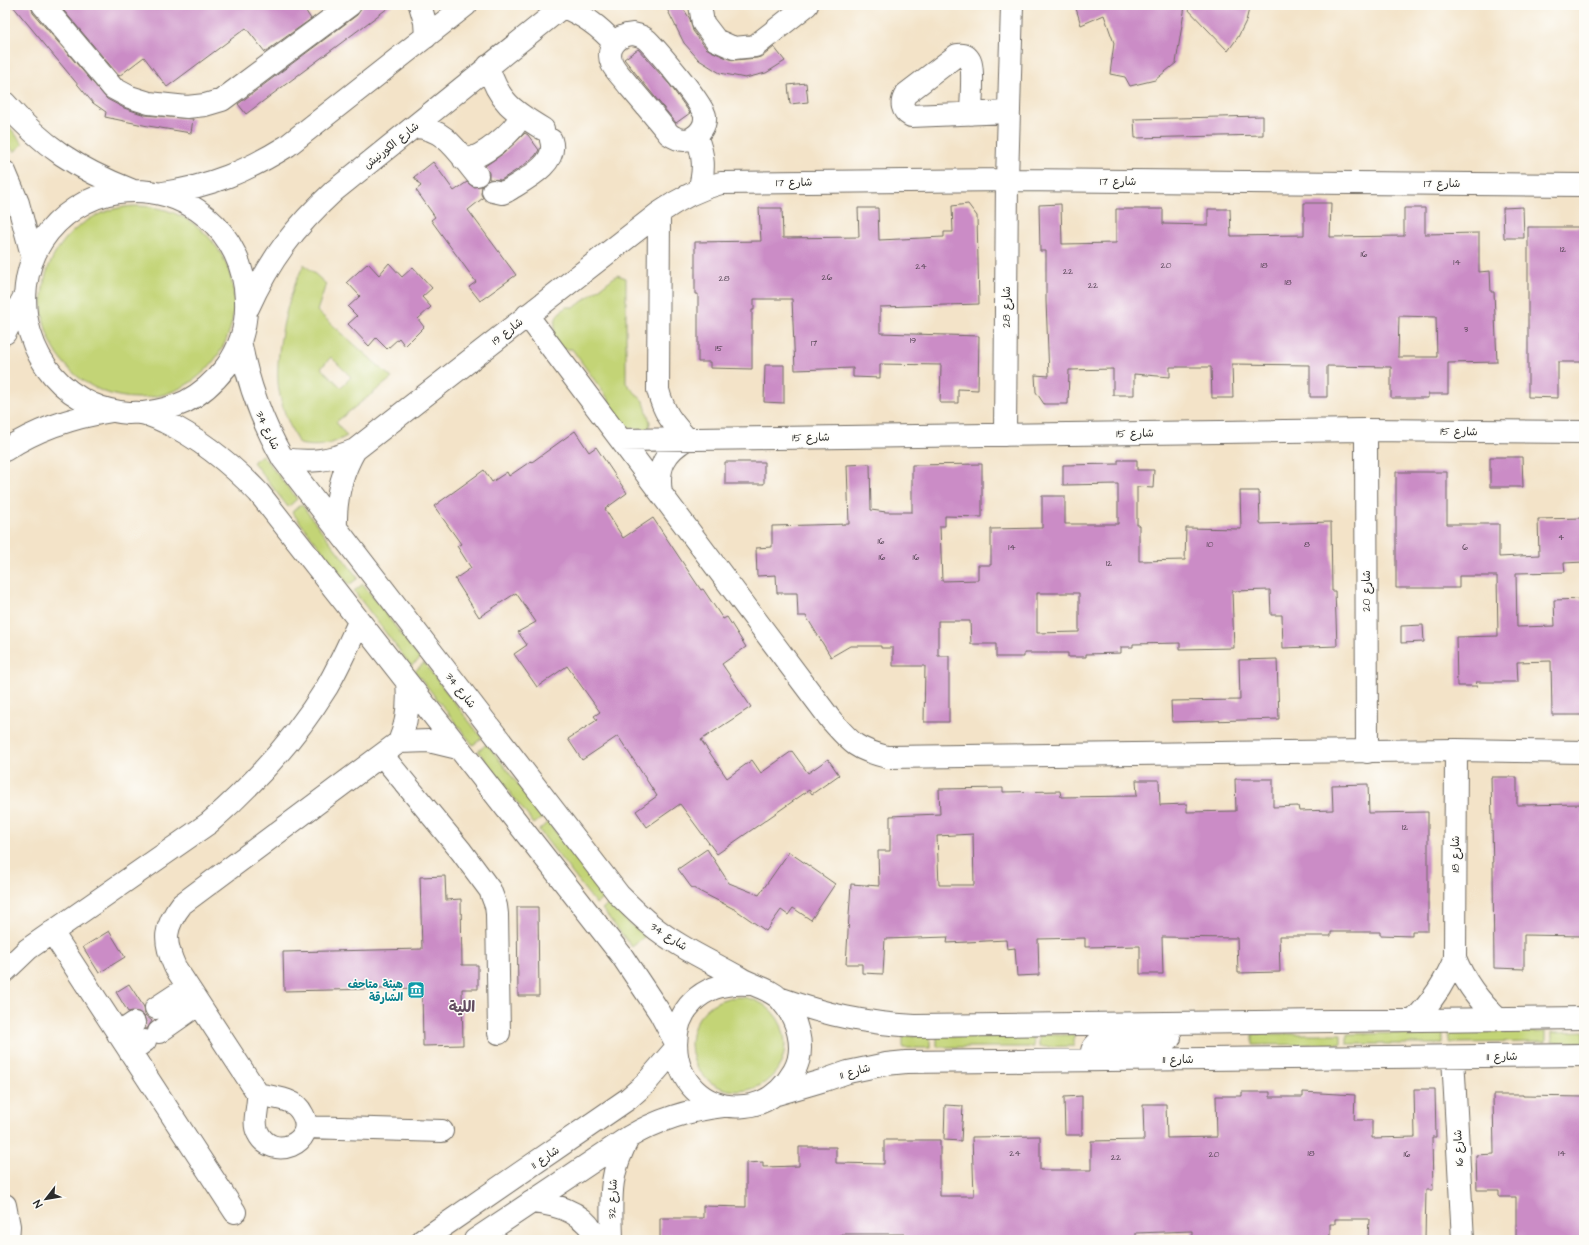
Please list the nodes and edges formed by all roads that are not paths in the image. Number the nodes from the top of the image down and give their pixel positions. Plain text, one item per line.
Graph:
1 (43, 5) edge
2 (350, 5) edge
3 (420, 5) edge
4 (466, 5) edge
5 (700, 5) edge
6 (807, 5) edge
7 (1012, 5) edge
8 (564, 6) edge
9 (426, 37) junction
10 (614, 43) junction
11 (488, 66) junction
12 (5, 102) edge
13 (1009, 112) junction
14 (971, 114) dead end
15 (521, 116) junction
16 (414, 127) junction
17 (696, 136) junction
18 (5, 172) edge
19 (1007, 180) junction
20 (1584, 184) edge
21 (130, 190) junction
22 (699, 190) junction
23 (493, 191) dead end
24 (162, 194) junction
25 (659, 213) junction
26 (33, 259) junction
27 (25, 296) junction
28 (247, 311) junction
29 (527, 315) junction
30 (5, 333) edge
31 (240, 341) junction
32 (113, 411) junction
33 (144, 413) junction
34 (1366, 430) junction
35 (1584, 432) edge
36 (1006, 435) junction
37 (687, 439) junction
38 (621, 440) junction
39 (5, 450) edge
40 (355, 450) junction
41 (283, 459) junction
42 (661, 493) junction
43 (336, 528) junction
44 (359, 622) junction
45 (407, 682) junction
46 (399, 742) junction
47 (458, 748) junction
48 (1456, 750) junction
49 (1367, 752) junction
50 (1584, 752) edge
51 (382, 755) junction
52 (52, 932) junction
53 (1455, 958) junction
54 (5, 971) edge
55 (749, 984) junction
56 (193, 995) junction
57 (779, 998) junction
58 (156, 1008) dead end
59 (1584, 1018) edge
60 (1498, 1019) junction
61 (1414, 1020) junction
62 (1235, 1022) junction
63 (500, 1033) dead end
64 (137, 1036) junction
65 (676, 1046) junction
66 (1584, 1056) edge
67 (1454, 1057) junction
68 (1092, 1060) junction
69 (258, 1094) junction
70 (777, 1094) junction
71 (723, 1106) junction
72 (306, 1127) junction
73 (442, 1131) dead end
74 (629, 1136) junction
75 (531, 1202) junction
76 (5, 1205) edge
77 (235, 1212) dead end
78 (8, 1240) edge
79 (423, 1240) edge
80 (476, 1240) edge
81 (597, 1240) edge
82 (612, 1240) edge
83 (1463, 1240) edge

1 - 2 street
3 - 9 street
4 - 9 street
5 - 6 street
7 - 13 street, شارع 28
8 - 10 street
8 - 11 street, شارع الكورنيش
9 - 24 street
10 - 17 street
10 - 17 street
11 - 15 street
11 - 16 street, شارع الكورنيش
12 - 21 street
13 - 14 street
13 - 19 street, شارع 28
15 - 16 street
15 - 23 street
16 - 28 street, شارع الكورنيش
17 - 22 street
18 - 26 street
19 - 20 street, شارع 17
19 - 22 street, شارع 17
19 - 36 street, شارع 28
21 - 24 street
21 - 26 street
22 - 25 street, شارع 17
24 - 28 street
25 - 29 street, شارع 19
25 - 37 street
26 - 27 street
27 - 30 street
27 - 32 street
28 - 31 street
29 - 38 street
29 - 40 street, شارع 19
31 - 33 street
31 - 41 street, شارع 34
32 - 33 street
32 - 39 street
33 - 44 street
34 - 35 street, شارع 15
34 - 36 street, شارع 15
34 - 49 street, شارع 20
36 - 37 street, شارع 15
37 - 38 street, شارع 15
37 - 42 street
38 - 42 street
40 - 41 street, شارع 19
40 - 43 street, شارع 19
41 - 43 street, شارع 34
42 - 49 street
43 - 55 street, شارع 34
44 - 45 street
44 - 52 street
45 - 46 street
45 - 47 street
46 - 47 street
46 - 51 street
47 - 65 street
48 - 49 street
48 - 50 street
48 - 53 street, شارع 18
51 - 56 street
51 - 63 street
52 - 54 street
52 - 64 street
53 - 60 street, شارع 18
53 - 61 street, شارع 18
55 - 57 street
55 - 65 street
56 - 58 street
56 - 64 street
56 - 69 street
57 - 62 street
57 - 70 street
59 - 60 street
60 - 61 street
61 - 62 street
62 - 68 street
64 - 77 street
65 - 71 street
65 - 79 street, شارع 11
66 - 67 street, شارع 11
67 - 68 street, شارع 11
67 - 83 street, شارع 16
68 - 70 street, شارع 11
69 - 72 street
69 - 72 street
70 - 71 street
71 - 74 street
72 - 73 street
74 - 75 street
74 - 82 street, شارع 32
75 - 80 street
75 - 81 street
76 - 78 street

